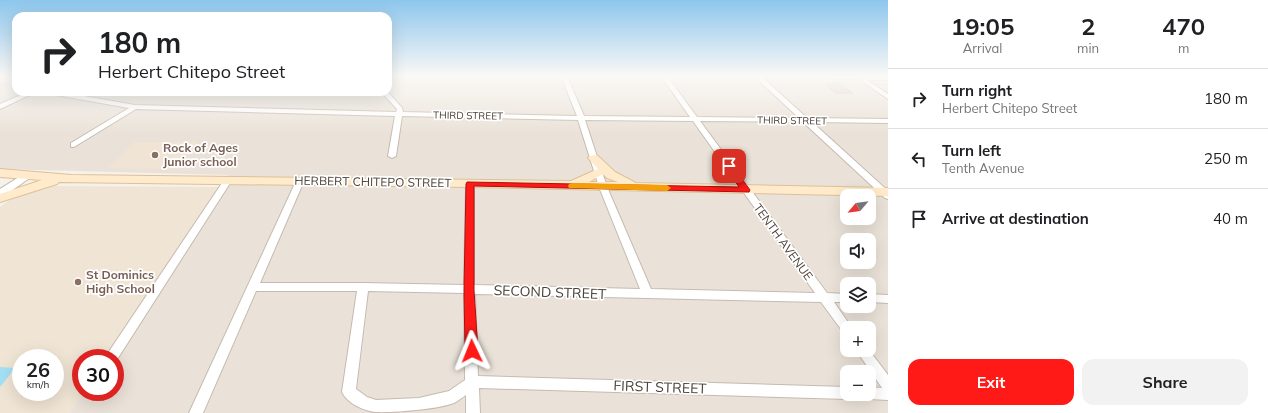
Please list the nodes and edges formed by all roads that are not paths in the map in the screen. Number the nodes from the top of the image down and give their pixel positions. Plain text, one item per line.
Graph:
1 (572, 95) edge
2 (678, 95) edge
3 (778, 95) edge
4 (24, 96) edge
5 (73, 96) edge
6 (388, 96) edge
7 (0, 107) edge
8 (135, 107) junction
9 (400, 114) junction
10 (581, 118) junction
11 (695, 119) junction
12 (805, 120) junction
13 (888, 121) edge
14 (74, 145) dead end
15 (392, 156) dead end
16 (594, 158) junction
17 (599, 172) junction
18 (0, 174) edge
19 (27, 175) junction
20 (71, 178) junction
21 (228, 180) junction
22 (300, 181) junction
23 (470, 184) junction
24 (572, 186) junction
25 (603, 187) junction
26 (640, 187) junction
27 (746, 190) junction
28 (887, 193) edge
29 (0, 194) edge
30 (0, 198) edge
31 (254, 287) junction
32 (363, 287) junction
33 (469, 290) junction
34 (647, 294) junction
35 (824, 298) junction
36 (840, 298) edge
37 (876, 298) edge
38 (888, 299) edge
39 (841, 321) edge
40 (117, 349) edge
41 (867, 357) edge
42 (473, 382) junction
43 (888, 385) edge
44 (840, 393) edge
45 (876, 393) edge
46 (888, 394) edge
47 (196, 413) edge
48 (473, 413) edge

1 - 10 street
2 - 11 street, TENTH AVENUE
3 - 12 street
4 - 7 street
5 - 8 street, THIRD STREET
6 - 9 street
8 - 9 street, THIRD STREET
8 - 14 street
9 - 10 street, THIRD STREET
9 - 15 street
10 - 11 street, THIRD STREET
10 - 16 street
11 - 12 street, THIRD STREET
11 - 27 street, TENTH AVENUE
12 - 13 street, THIRD STREET
12 - 28 street
16 - 17 street
16 - 26 main road
17 - 24 main road
17 - 25 street
18 - 19 main road, HERBERT CHITEPO STREET
19 - 20 main road, HERBERT CHITEPO STREET
19 - 29 street
20 - 21 main road, HERBERT CHITEPO STREET
20 - 30 main road
21 - 22 main road, HERBERT CHITEPO STREET
21 - 40 street
22 - 23 main road, HERBERT CHITEPO STREET
22 - 31 street
23 - 24 main road, HERBERT CHITEPO STREET
23 - 33 street
24 - 25 main road, HERBERT CHITEPO STREET
25 - 26 main road, HERBERT CHITEPO STREET
25 - 34 street
26 - 27 main road, HERBERT CHITEPO STREET
27 - 28 main road, HERBERT CHITEPO STREET
27 - 35 street, TENTH AVENUE
31 - 32 street, SECOND STREET
31 - 47 street
32 - 33 street, SECOND STREET
32 - 42 street
33 - 34 street, SECOND STREET
33 - 42 street
34 - 35 street, SECOND STREET
35 - 36 street, SECOND STREET
35 - 39 street, TENTH AVENUE
37 - 38 street
41 - 43 street
42 - 44 street, FIRST STREET
42 - 48 street
45 - 46 street

